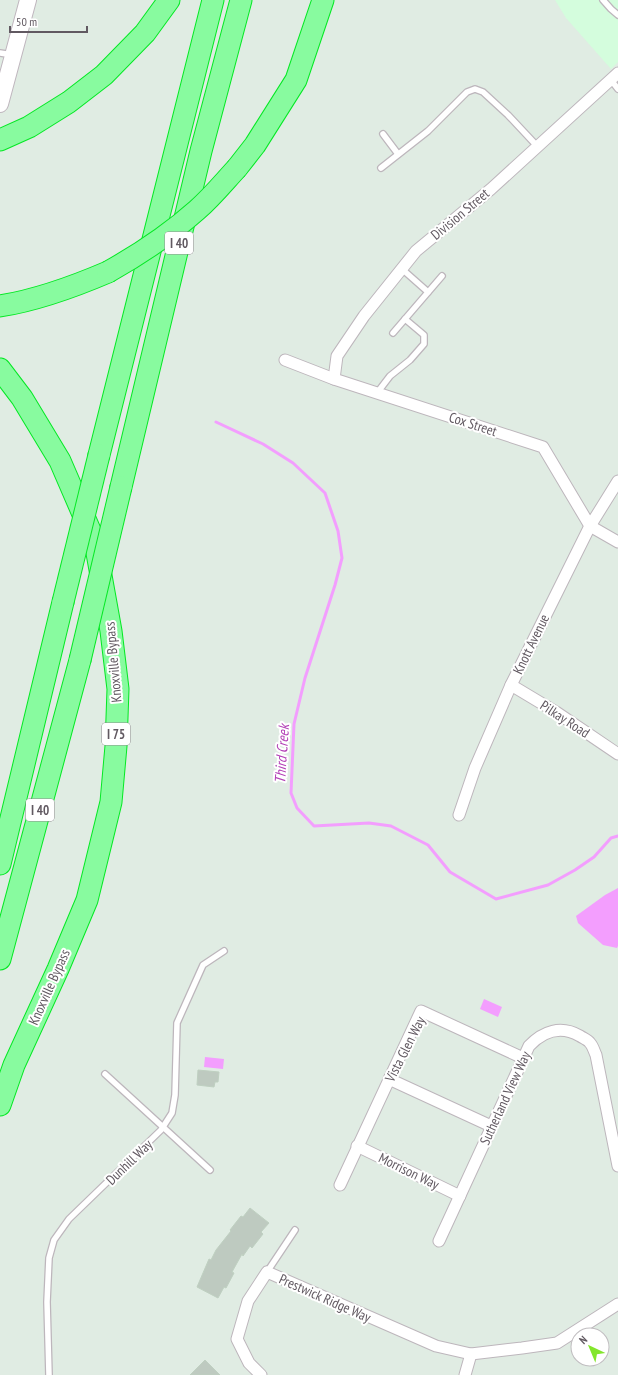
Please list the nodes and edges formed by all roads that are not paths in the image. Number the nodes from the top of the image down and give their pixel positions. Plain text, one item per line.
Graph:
1 (28, 0) edge
2 (169, 0) edge
3 (213, 0) edge
4 (241, 0) edge
5 (323, 0) edge
6 (603, 0) edge
7 (618, 15) edge
8 (6, 54) edge
9 (616, 81) edge
10 (0, 104) edge
11 (382, 134) dead end
12 (0, 140) edge
13 (538, 147) junction
14 (398, 154) junction
15 (381, 168) dead end
16 (402, 269) junction
17 (442, 276) dead end
18 (428, 292) junction
19 (9, 305) edge
20 (405, 319) junction
21 (393, 333) dead end
22 (285, 360) dead end
23 (0, 369) edge
24 (334, 379) junction
25 (377, 393) junction
26 (618, 481) edge
27 (590, 526) junction
28 (618, 542) edge
29 (510, 685) junction
30 (618, 754) edge
31 (459, 815) dead end
32 (0, 864) edge
33 (224, 951) dead end
34 (0, 959) edge
35 (523, 1058) junction
36 (105, 1074) dead end
37 (389, 1079) junction
38 (0, 1105) edge
39 (491, 1126) junction
40 (163, 1127) junction
41 (357, 1146) junction
42 (618, 1166) edge
43 (210, 1170) dead end
44 (340, 1186) dead end
45 (460, 1196) junction
46 (295, 1230) dead end
47 (439, 1241) dead end
48 (267, 1272) junction
49 (618, 1304) edge
50 (471, 1354) junction
51 (49, 1375) edge
52 (261, 1375) edge
53 (465, 1375) edge

1 - 8 main road
2 - 12 highway
3 - 32 highway, I 40, bridge
4 - 34 highway, I 40, bridge
5 - 19 highway, bridge
6 - 7 lane
8 - 10 main road
9 - 13 street, Division Street
11 - 14 lane
13 - 14 lane
13 - 16 street, Division Street
14 - 15 lane
16 - 18 lane
16 - 24 street, Division Street
17 - 18 lane
18 - 20 lane
20 - 21 lane
20 - 25 lane
22 - 24 street, Cox Street
23 - 38 highway, Knoxville Bypass / I 75
24 - 25 street, Cox Street
25 - 27 street, Cox Street
26 - 27 street, Knott Avenue
27 - 28 street, Cox Street
27 - 29 street, Knott Avenue
29 - 30 street, Pilkay Road
29 - 31 street, Knott Avenue
33 - 40 lane, Dunhill Way
35 - 37 street, Vista Glen Way
35 - 39 street, Sutherland View Way
35 - 42 street, Sutherland View Way
36 - 40 lane
37 - 39 street
37 - 41 street, Vista Glen Way
39 - 45 street, Sutherland View Way
40 - 43 lane
40 - 51 lane, Dunhill Way
41 - 44 street, Vista Glen Way
41 - 45 street, Morrison Way
45 - 47 street, Sutherland View Way
46 - 48 lane
48 - 50 street, Prestwick Ridge Way
48 - 52 street, Prestwick Ridge Way
49 - 50 street, Prestwick Ridge Way
50 - 53 street

